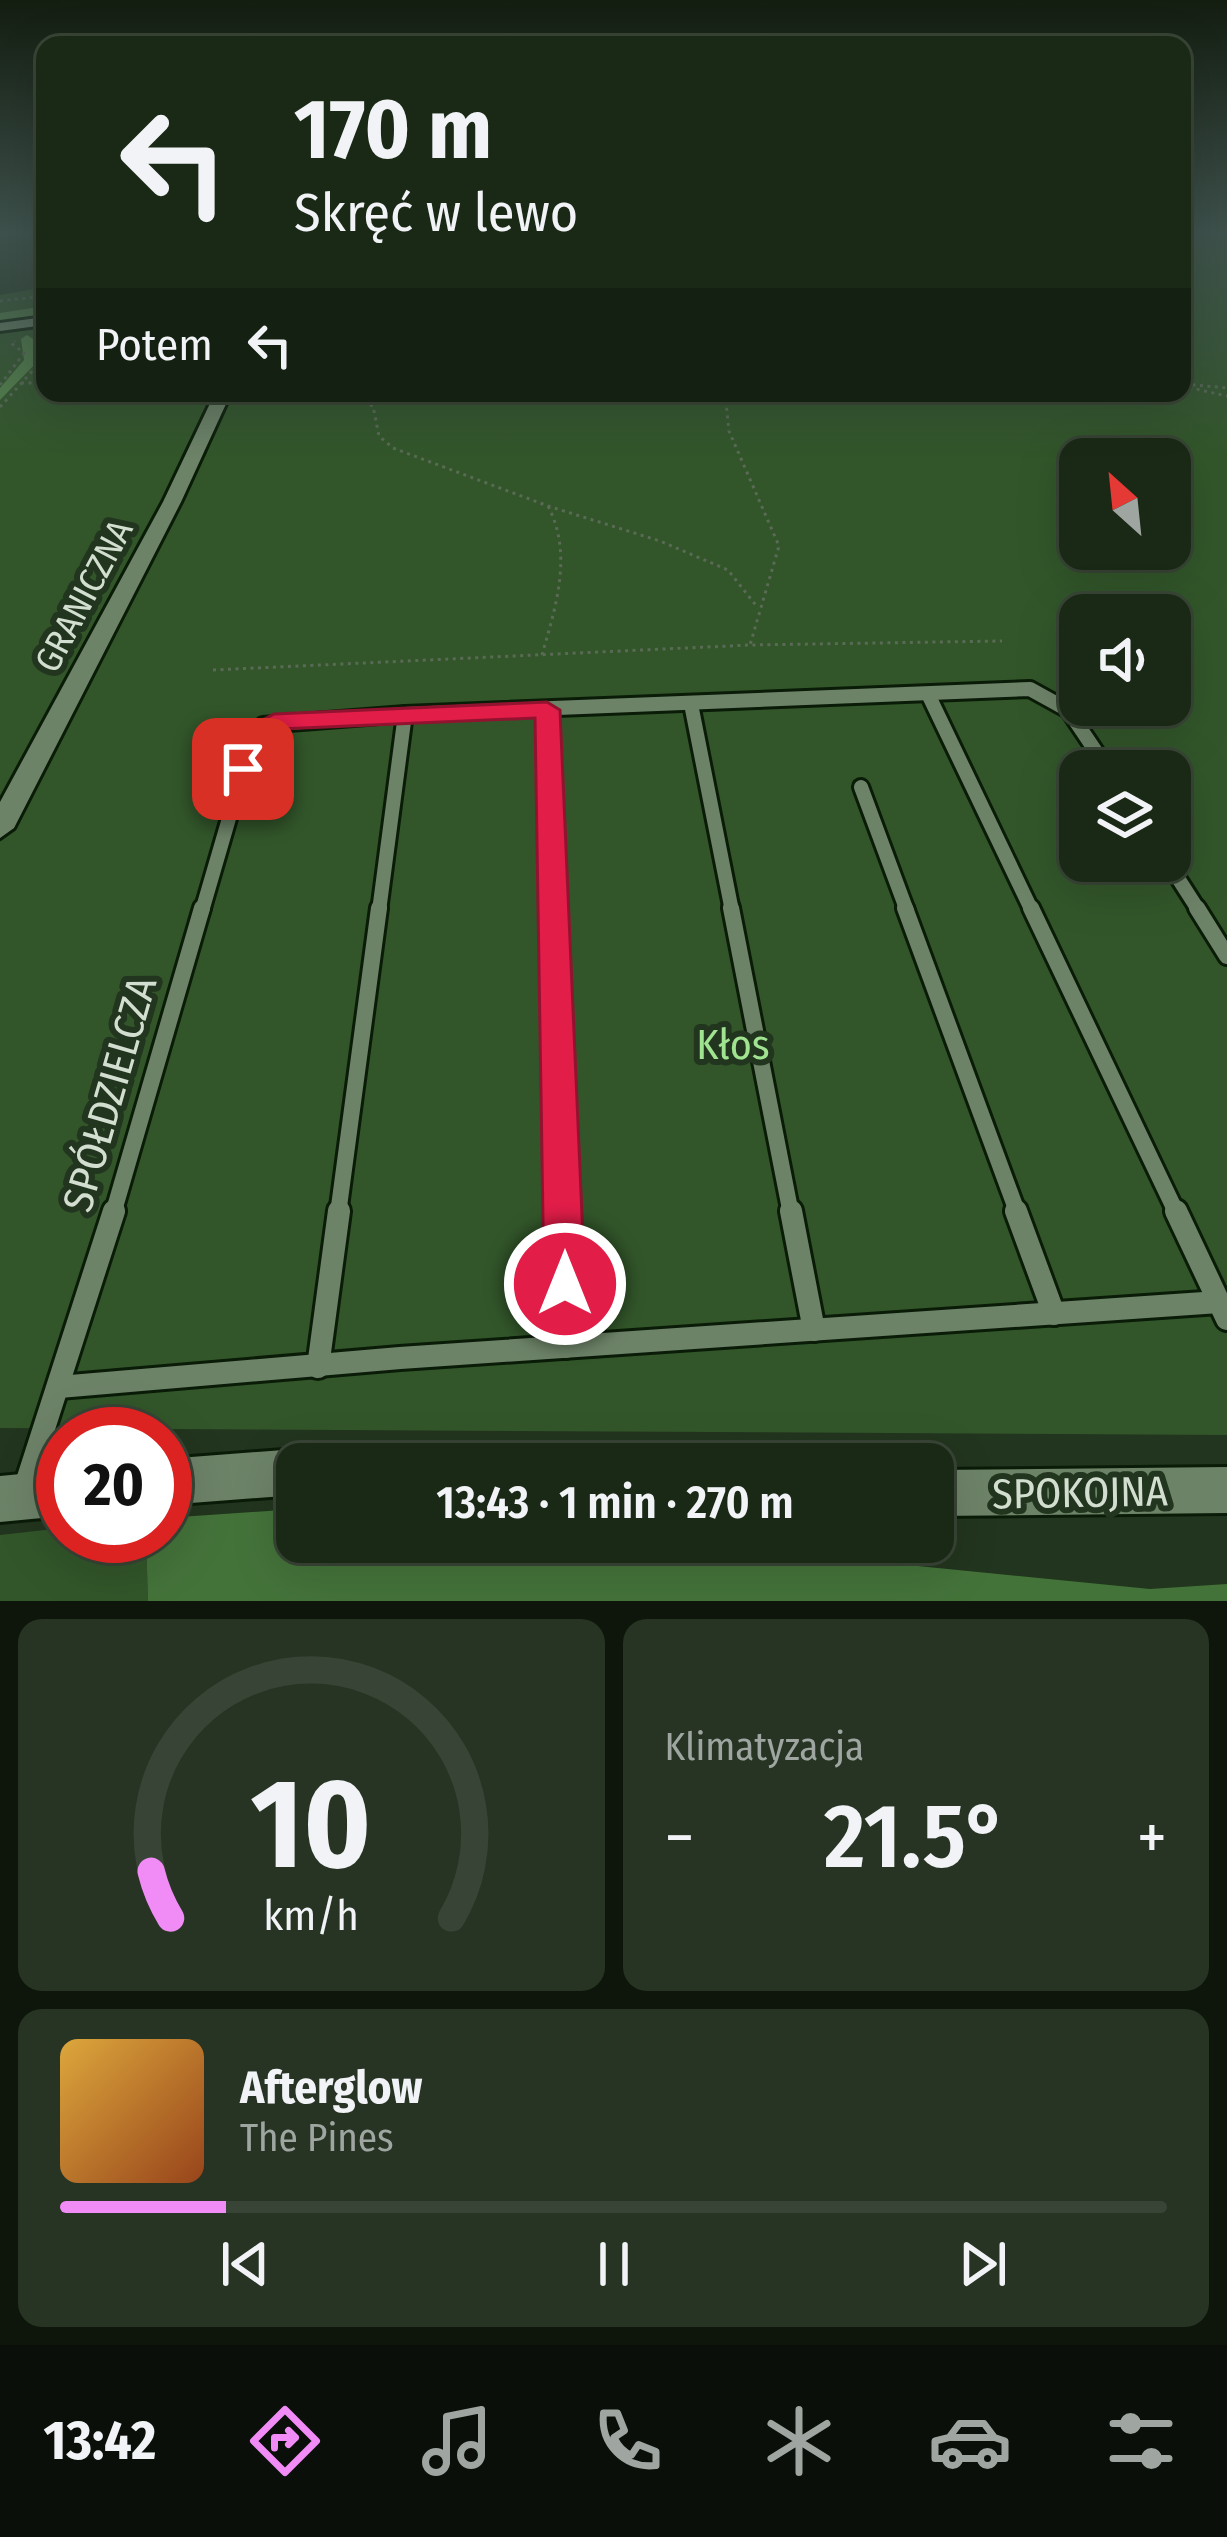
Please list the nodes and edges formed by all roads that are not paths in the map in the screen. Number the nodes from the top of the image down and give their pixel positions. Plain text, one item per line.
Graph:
1 (36, 322) edge
2 (0, 327) edge
3 (219, 402) edge
4 (928, 694) junction
5 (691, 704) junction
6 (547, 710) junction
7 (405, 714) junction
8 (1096, 750) edge
9 (860, 787) dead end
10 (0, 828) edge
11 (1180, 882) edge
12 (1227, 956) edge
13 (1223, 1311) edge
14 (1054, 1314) junction
15 (814, 1330) junction
16 (565, 1347) junction
17 (318, 1367) junction
18 (59, 1387) junction
19 (276, 1473) edge
20 (192, 1479) edge
21 (1227, 1490) edge
22 (954, 1493) edge
23 (28, 1496) edge

1 - 2 street
3 - 10 street, GRANICZNA
4 - 5 lane
4 - 8 lane
4 - 13 lane
5 - 6 lane
5 - 15 lane
6 - 7 lane
6 - 16 lane
7 - 17 lane
7 - 18 lane, SPÓŁDZIELCZA
9 - 14 lane
11 - 12 lane
13 - 14 lane
14 - 15 lane
15 - 16 lane
16 - 17 lane
17 - 18 lane
18 - 23 lane, SPÓŁDZIELCZA
19 - 20 street
21 - 22 street, SPOKOJNA

